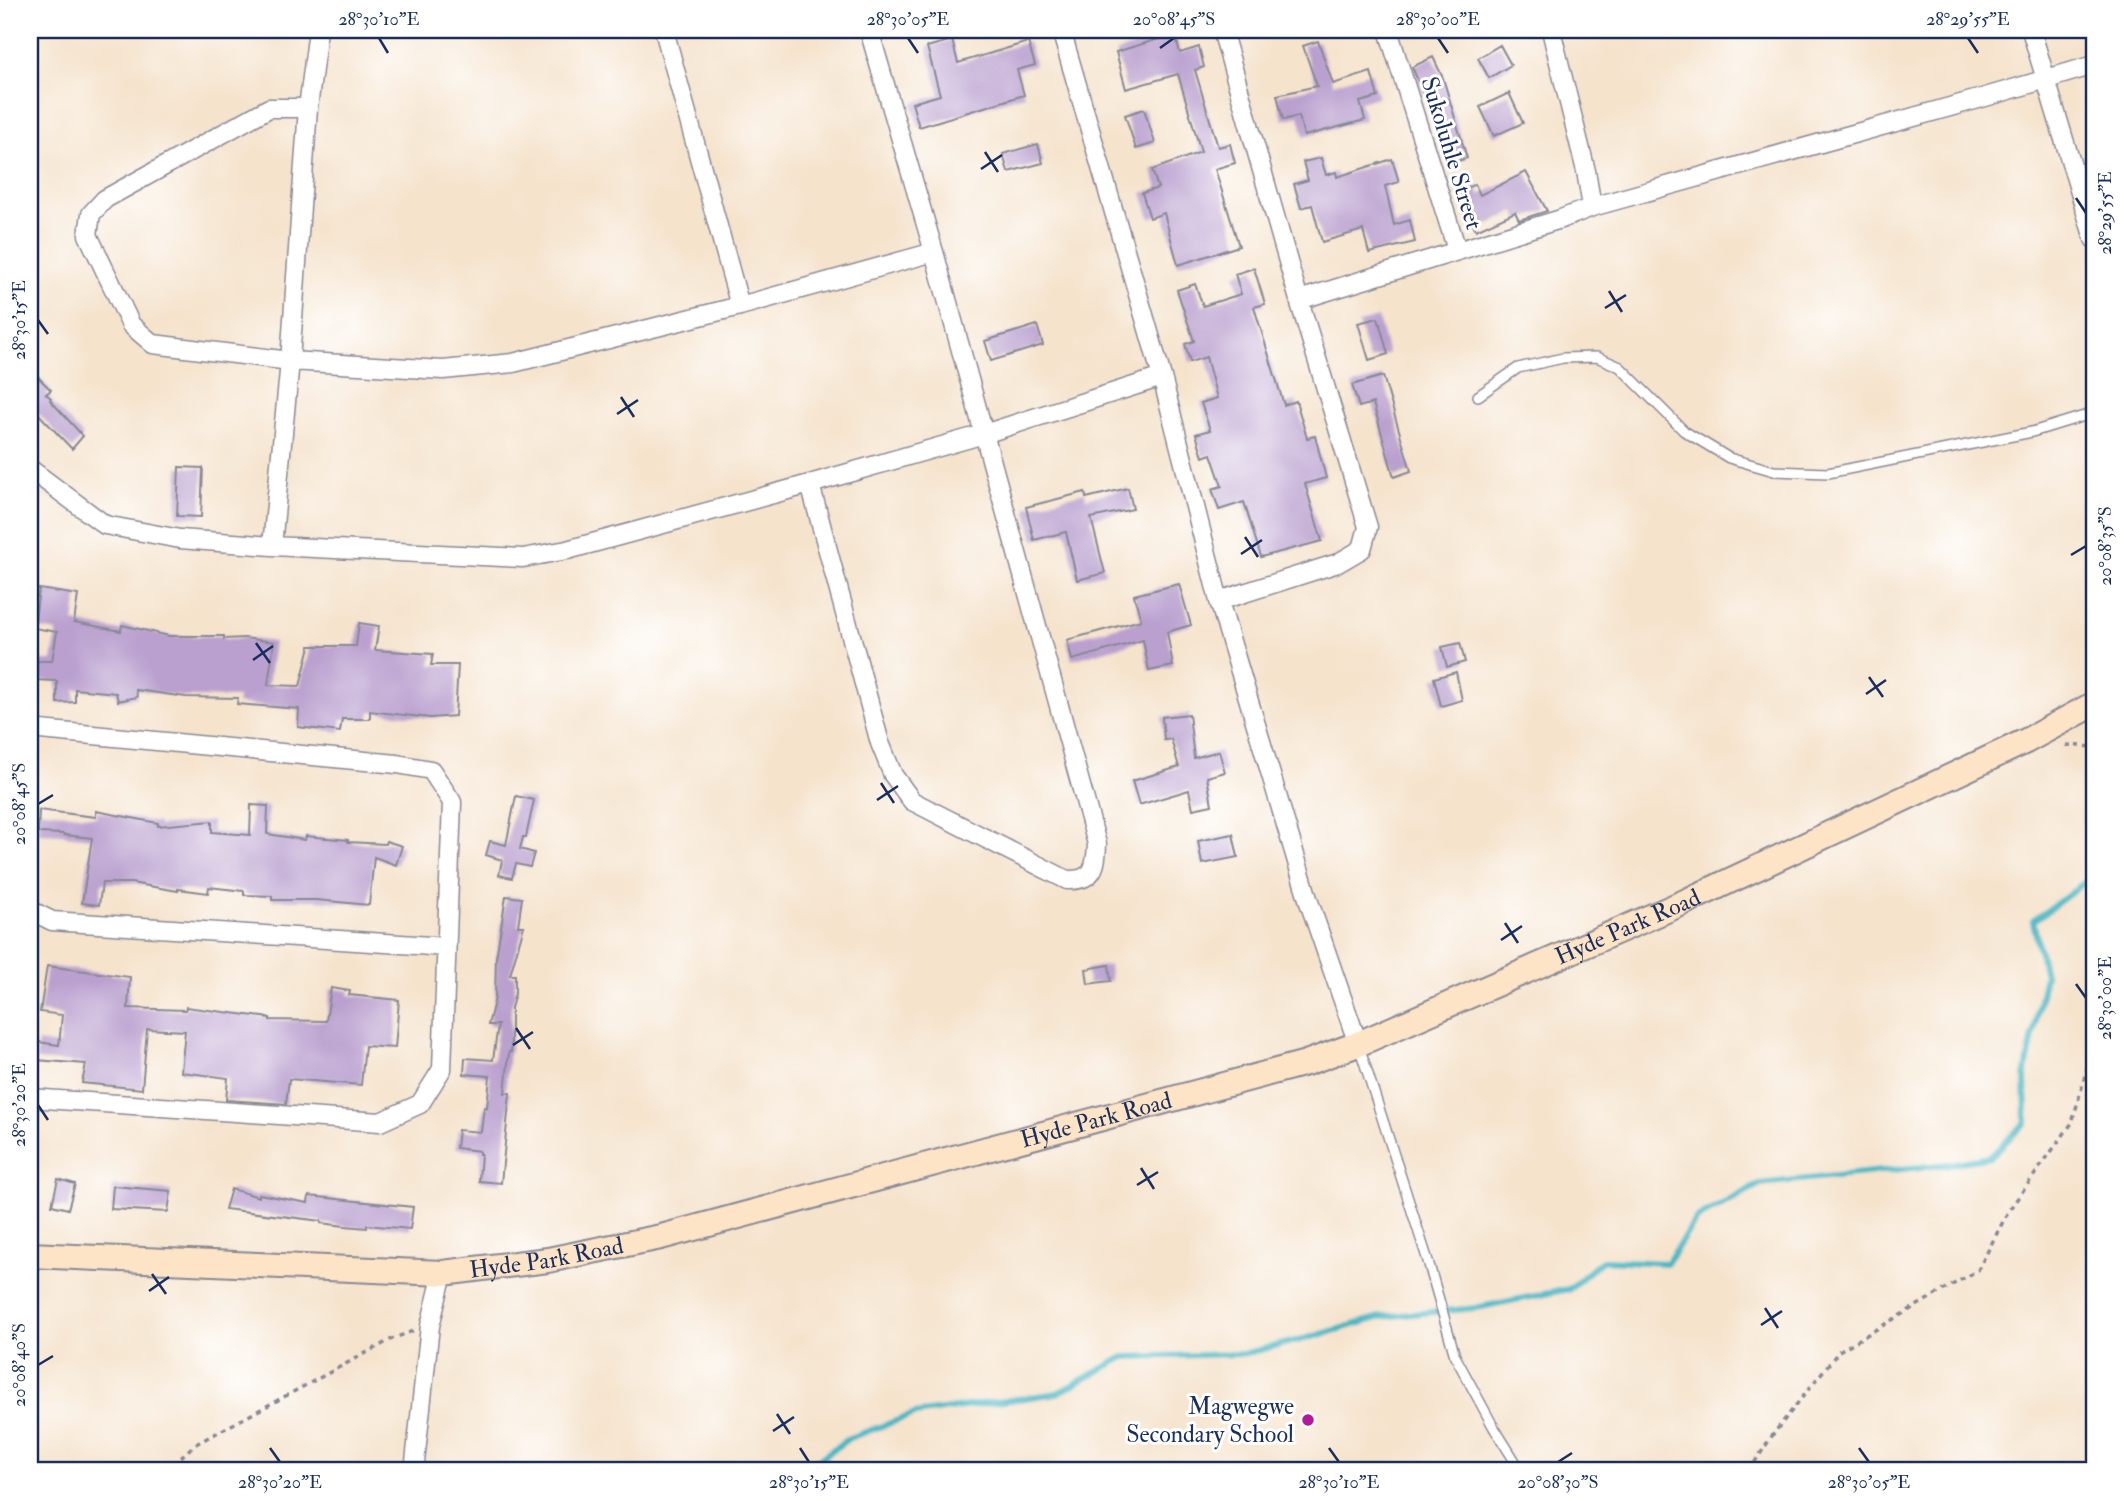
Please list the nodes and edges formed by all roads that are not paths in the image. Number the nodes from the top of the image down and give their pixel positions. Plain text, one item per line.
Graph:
1 (318, 30) edge
2 (664, 30) edge
3 (869, 30) edge
4 (1061, 30) edge
5 (1222, 30) edge
6 (1388, 30) edge
7 (2031, 30) edge
8 (1553, 31) edge
9 (2094, 65) edge
10 (2046, 78) junction
11 (308, 108) junction
12 (1592, 207) junction
13 (2094, 235) edge
14 (1457, 250) junction
15 (934, 252) junction
16 (1299, 300) junction
17 (740, 306) junction
18 (290, 361) junction
19 (1162, 377) junction
20 (1478, 396) dead end
21 (2094, 413) edge
22 (984, 433) junction
23 (30, 469) edge
24 (810, 484) junction
25 (272, 546) junction
26 (1219, 601) junction
27 (2094, 704) edge
28 (30, 729) edge
29 (30, 910) edge
30 (446, 947) junction
31 (1358, 1044) junction
32 (30, 1098) edge
33 (30, 1255) edge
34 (443, 1273) junction
35 (414, 1471) edge
36 (1521, 1471) edge

1 - 11 street
2 - 17 street
3 - 15 street
4 - 19 street
5 - 16 street
6 - 14 street, Sukoluhle Street
7 - 10 street
8 - 12 street
9 - 10 street
10 - 12 street
10 - 13 street
11 - 18 street
11 - 18 street
12 - 14 street
14 - 16 street
15 - 17 street
15 - 22 street
16 - 26 street
17 - 18 street
18 - 25 street
19 - 22 street
19 - 26 street
20 - 21 lane
22 - 24 street
22 - 24 street
23 - 25 street
24 - 25 street
26 - 31 street
27 - 31 street, Hyde Park Road
28 - 30 street
29 - 30 street
30 - 32 street
31 - 34 street, Hyde Park Road
31 - 36 lane
33 - 34 street, Hyde Park Road
34 - 35 street

